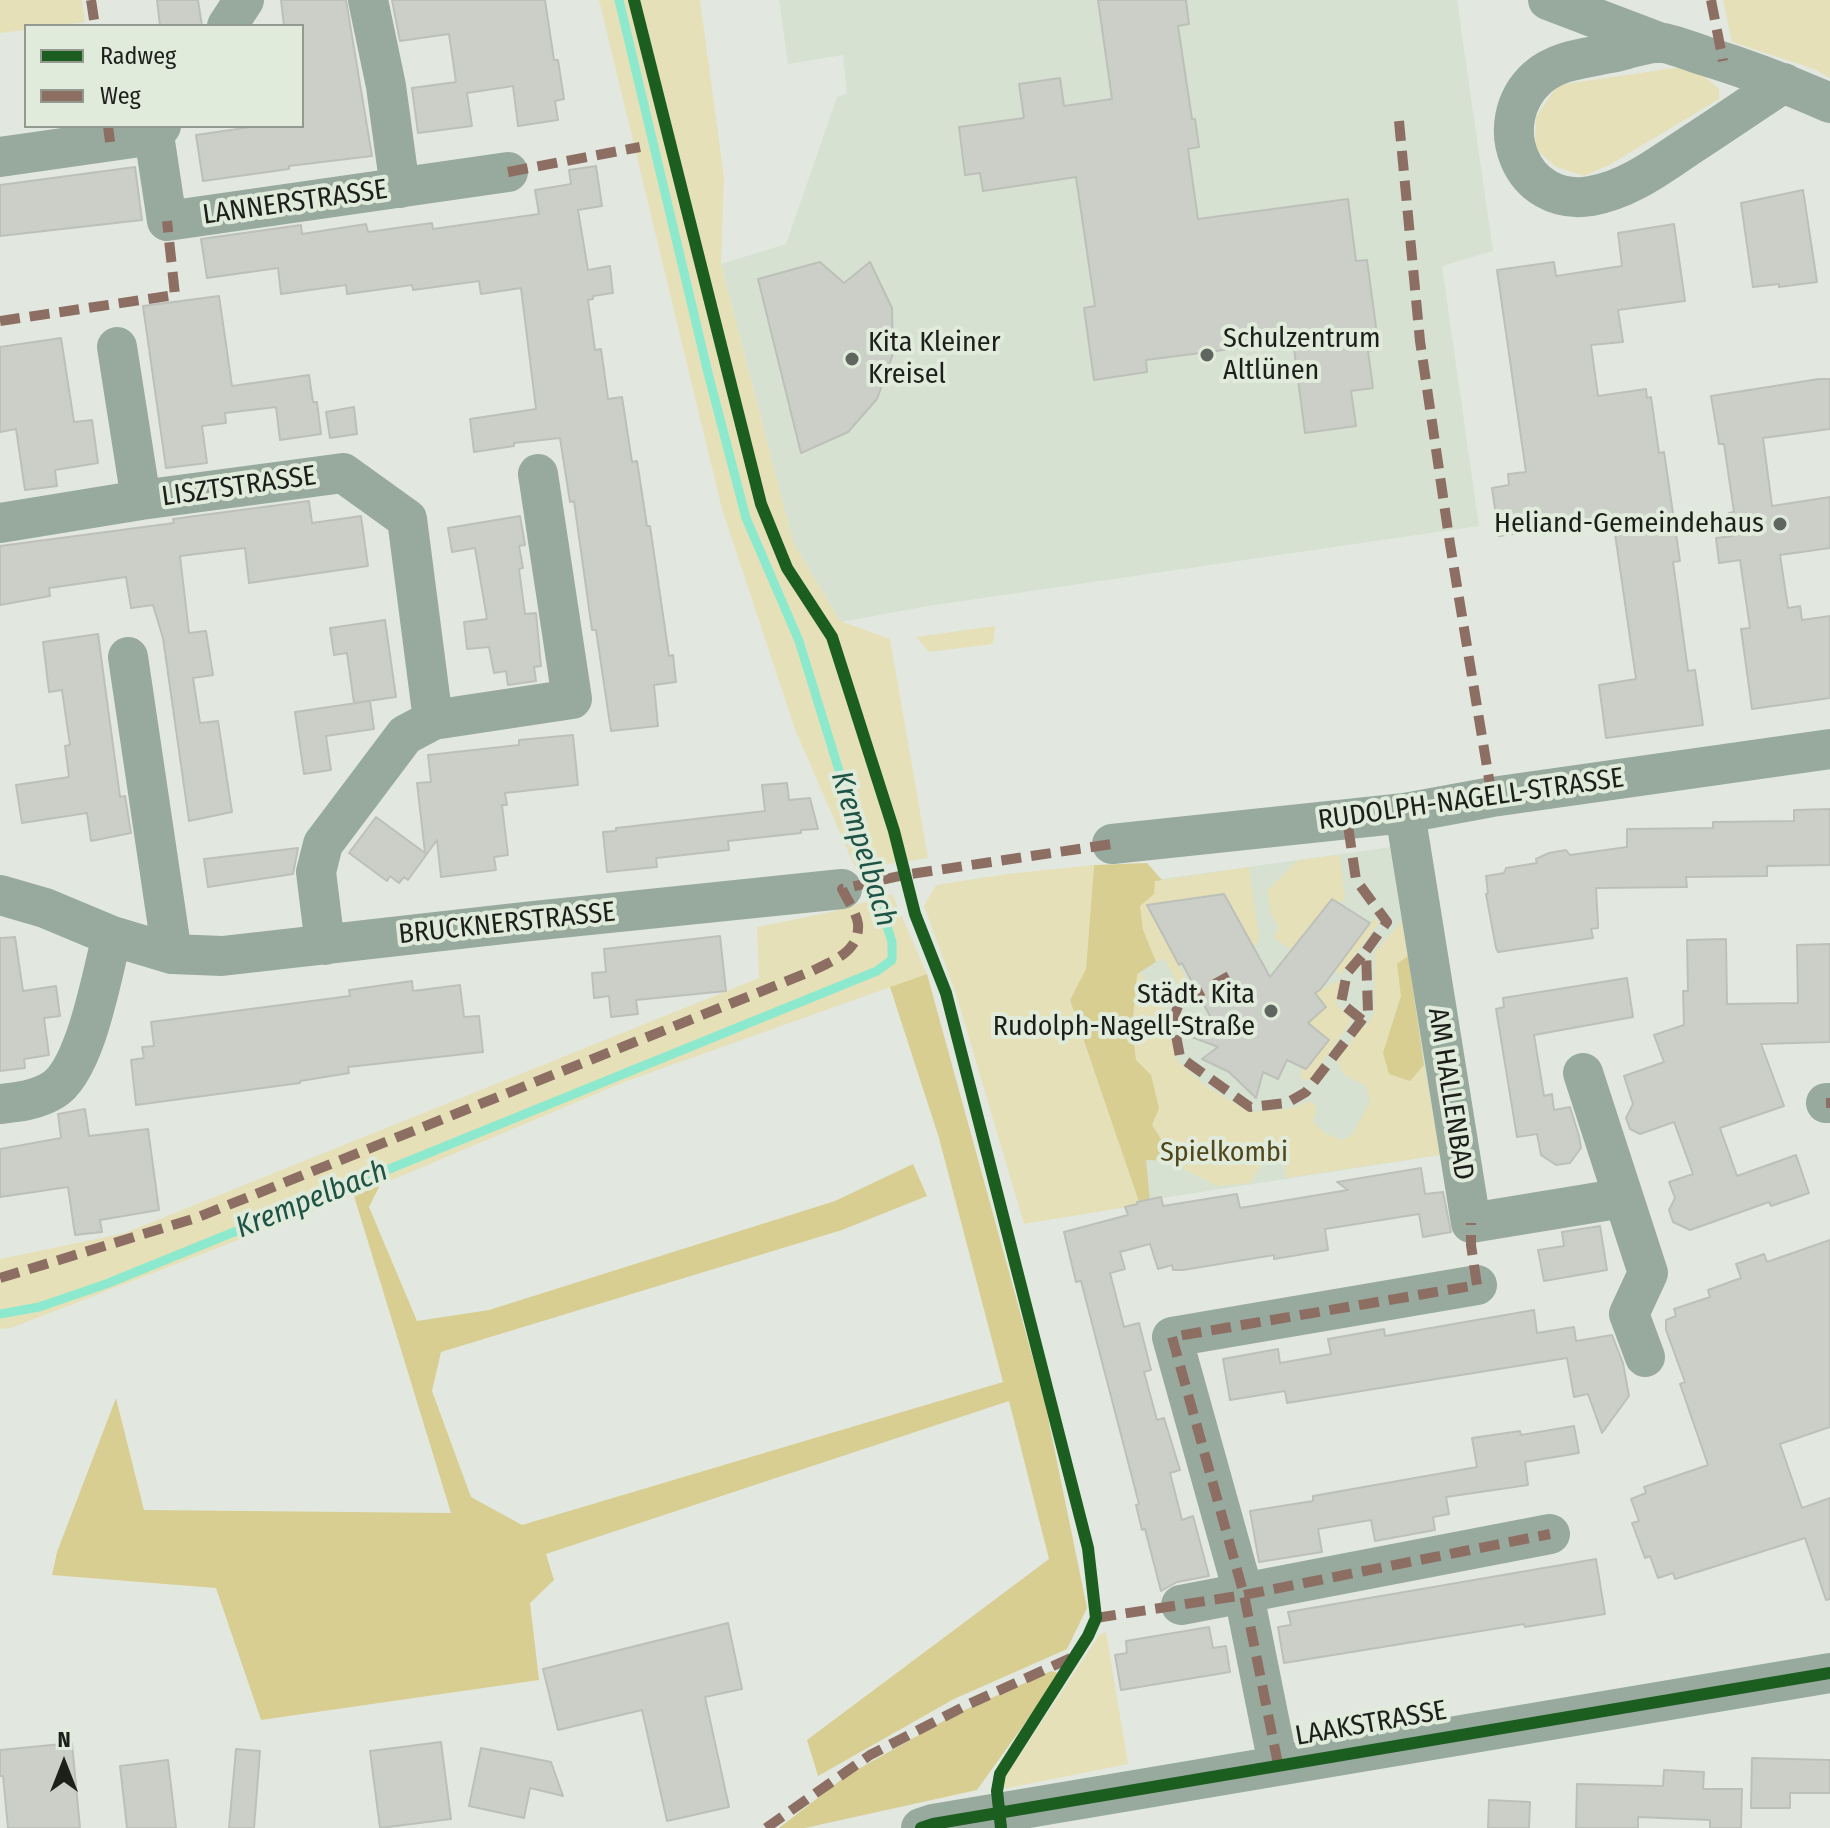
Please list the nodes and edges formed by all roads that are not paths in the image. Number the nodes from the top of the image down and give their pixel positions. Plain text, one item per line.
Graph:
1 (244, 0) edge
2 (368, 0) edge
3 (1548, 0) edge
4 (228, 24) edge
5 (1661, 43) junction
6 (1784, 83) junction
7 (1830, 103) edge
8 (158, 130) edge
9 (0, 157) edge
10 (508, 172) dead end
11 (400, 188) junction
12 (117, 347) dead end
13 (538, 474) dead end
14 (141, 500) junction
15 (0, 523) edge
16 (128, 657) dead end
17 (433, 720) junction
18 (1830, 749) edge
19 (1405, 813) junction
20 (1112, 844) dead end
21 (842, 889) dead end
22 (0, 895) edge
23 (112, 936) junction
24 (325, 945) junction
25 (172, 954) junction
26 (1583, 1073) dead end
27 (0, 1104) edge
28 (1623, 1198) junction
29 (1477, 1285) dead end
30 (1645, 1357) dead end
31 (1550, 1534) dead end
32 (1244, 1595) junction
33 (1181, 1605) dead end
34 (1830, 1673) edge
35 (1278, 1764) junction
36 (1000, 1821) edge
37 (921, 1828) edge

1 - 4 street
2 - 11 street
3 - 5 street
5 - 6 street
5 - 6 street
6 - 7 street
8 - 9 street
8 - 11 street, LANNERSTRASSE
10 - 11 street, LANNERSTRASSE
12 - 14 street, LISZTSTRASSE
13 - 17 street
14 - 15 street, LISZTSTRASSE
14 - 17 street, LISZTSTRASSE
16 - 25 street
17 - 24 street
18 - 19 street, RUDOLPH-NAGELL-STRASSE
19 - 20 street, RUDOLPH-NAGELL-STRASSE
19 - 28 street, AM HALLENBAD
21 - 24 street, BRUCKNERSTRASSE
22 - 23 street, BRUCKNERSTRASSE
23 - 25 street, BRUCKNERSTRASSE
23 - 27 street
24 - 25 street, BRUCKNERSTRASSE
26 - 28 street
28 - 30 street
29 - 32 street
31 - 32 street
32 - 33 street
32 - 35 street
34 - 35 street, LAAKSTRASSE
35 - 36 street, LAAKSTRASSE
36 - 37 street, LAAKSTRASSE

